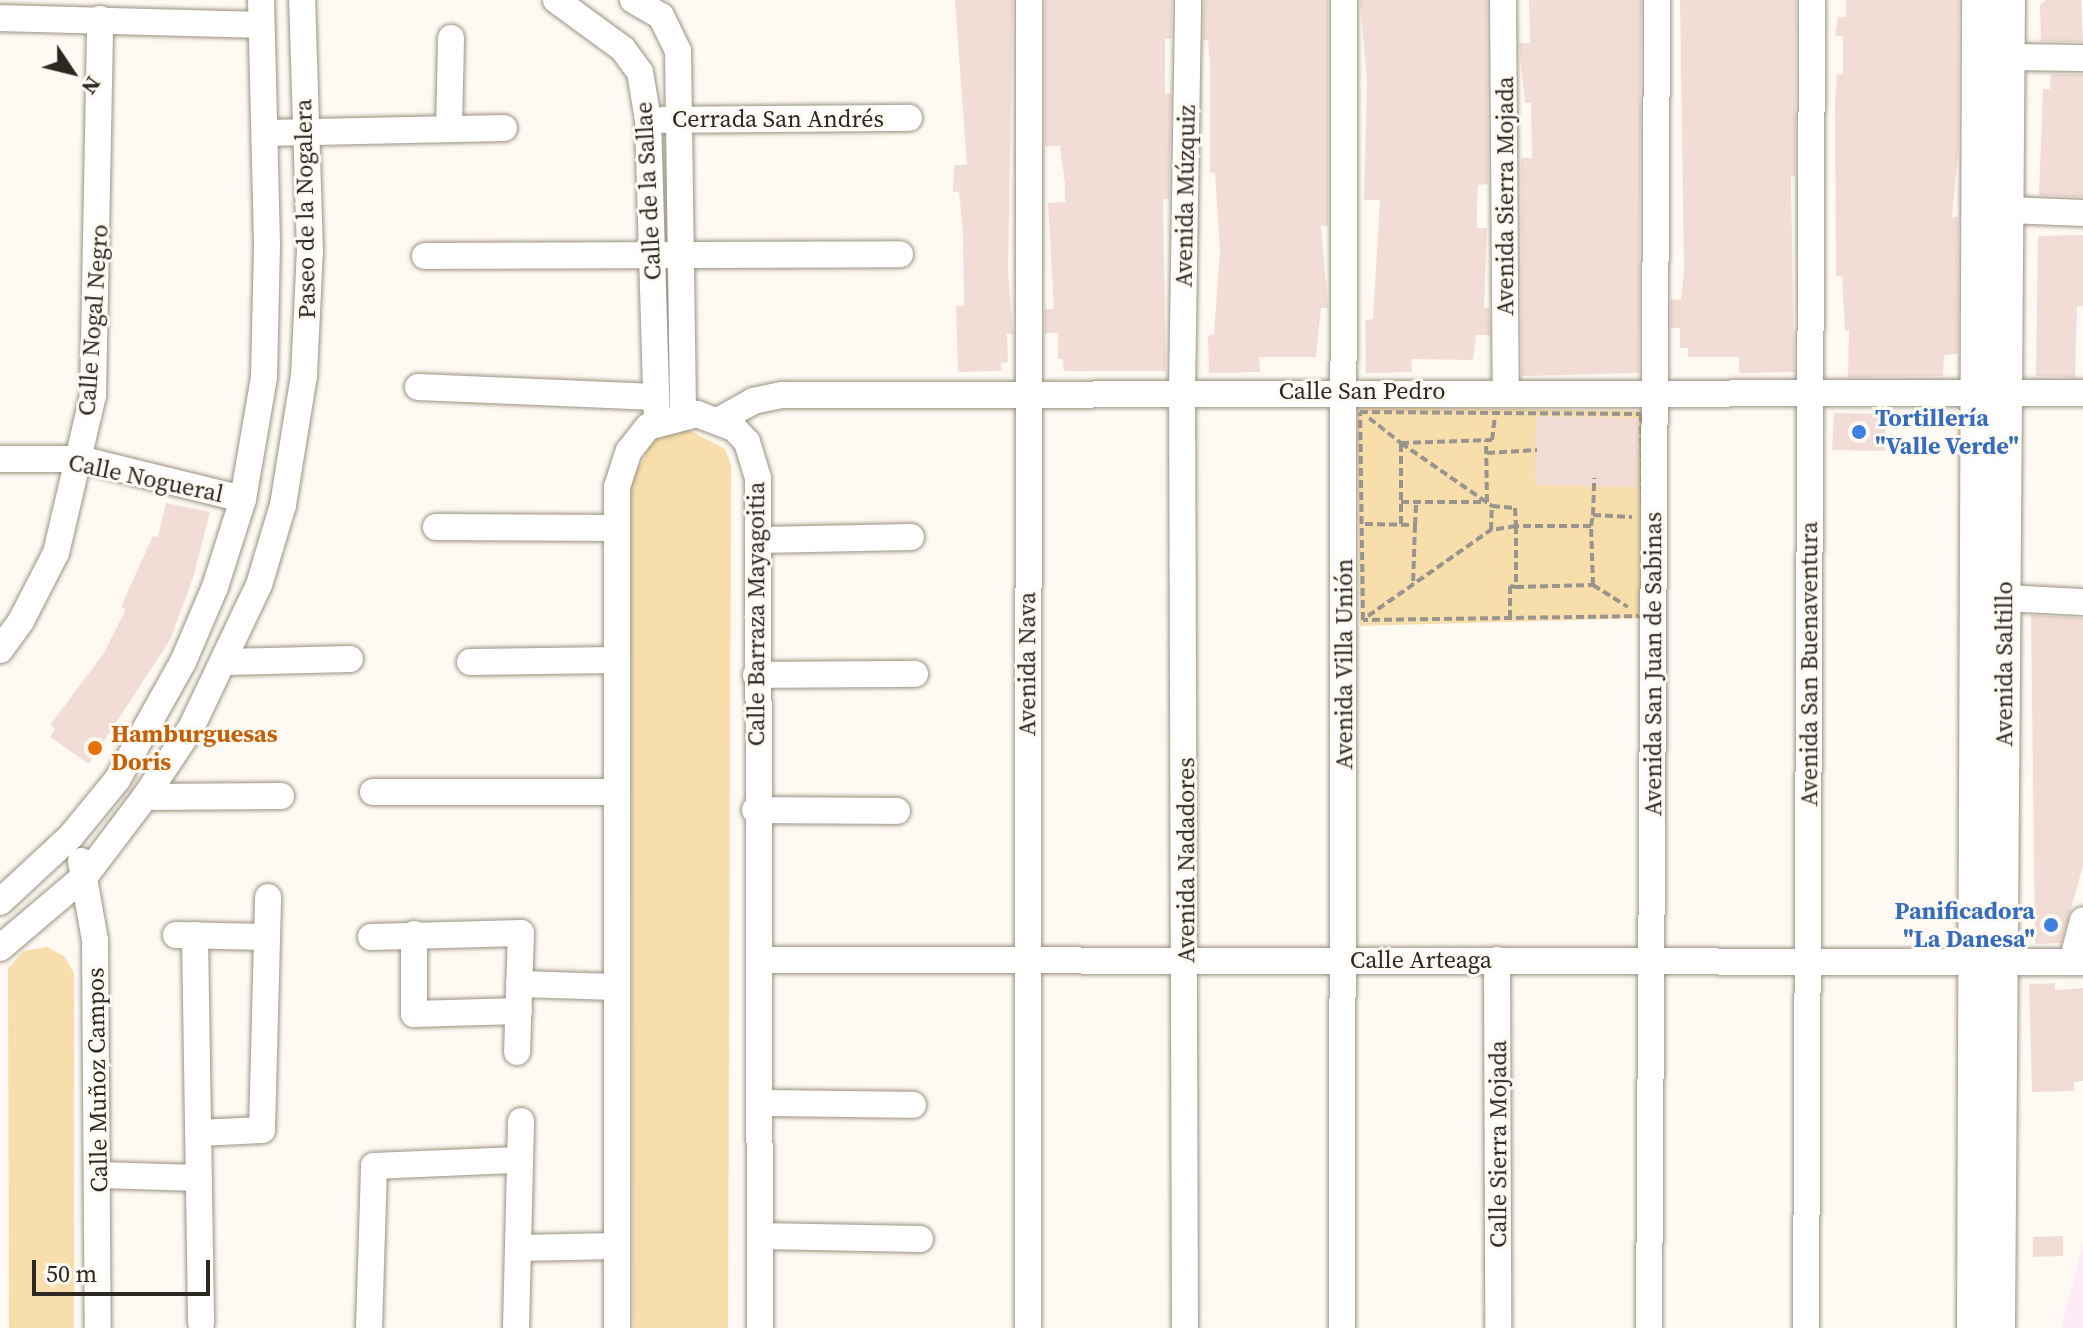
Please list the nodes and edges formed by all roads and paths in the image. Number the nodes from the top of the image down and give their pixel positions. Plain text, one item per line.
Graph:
1 (302, 0) edge
2 (556, 0) edge
3 (1029, 0) edge
4 (1188, 0) edge
5 (1344, 0) edge
6 (1503, 0) edge
7 (1657, 0) edge
8 (1812, 0) edge
9 (1978, 0) edge
10 (2009, 0) edge
11 (649, 2) edge
12 (260, 12) edge
13 (0, 18) edge
14 (100, 19) junction
15 (451, 38) dead end
16 (2009, 57) junction
17 (2083, 58) edge
18 (909, 118) dead end
19 (681, 119) junction
20 (648, 120) junction
21 (304, 128) junction
22 (449, 128) junction
23 (504, 128) dead end
24 (266, 133) junction
25 (2008, 210) junction
26 (2083, 213) edge
27 (900, 254) dead end
28 (425, 256) dead end
29 (681, 258) junction
30 (652, 259) junction
31 (418, 387) dead end
32 (1810, 390) junction
33 (1027, 391) junction
34 (1182, 391) junction
35 (1655, 391) junction
36 (1994, 391) junction
37 (2083, 393) edge
38 (1353, 401) junction
39 (1501, 402) junction
40 (656, 410) junction
41 (683, 414) junction
42 (721, 419) junction
43 (1486, 440) junction
44 (1401, 443) junction
45 (1537, 450) dead end
46 (1487, 453) junction
47 (0, 459) edge
48 (80, 459) junction
49 (1594, 478) dead end
50 (243, 499) junction
51 (1401, 502) junction
52 (1416, 502) junction
53 (1490, 504) junction
54 (1593, 515) junction
55 (1643, 518) junction
56 (1362, 524) junction
57 (1401, 524) junction
58 (1415, 525) junction
59 (1516, 526) junction
60 (1591, 526) junction
61 (436, 527) dead end
62 (615, 528) junction
63 (1491, 530) junction
64 (911, 537) dead end
65 (759, 540) junction
66 (1413, 584) junction
67 (1593, 585) junction
68 (1516, 587) junction
69 (2004, 598) junction
70 (2083, 602) edge
71 (1644, 616) junction
72 (1510, 618) junction
73 (1363, 620) junction
74 (0, 650) edge
75 (350, 659) dead end
76 (616, 660) junction
77 (227, 662) junction
78 (470, 662) dead end
79 (915, 674) dead end
80 (756, 675) junction
81 (373, 792) dead end
82 (616, 792) junction
83 (281, 796) dead end
84 (145, 797) junction
85 (755, 810) junction
86 (897, 811) dead end
87 (71, 836) junction
88 (86, 875) junction
89 (268, 897) dead end
90 (0, 902) edge
91 (2083, 920) edge
92 (414, 934) junction
93 (266, 937) junction
94 (371, 937) dead end
95 (0, 948) edge
96 (760, 960) junction
97 (1028, 960) junction
98 (1186, 960) junction
99 (1343, 960) junction
100 (1497, 960) junction
101 (1652, 960) junction
102 (1807, 960) junction
103 (1989, 961) junction
104 (2077, 962) edge
105 (519, 984) junction
106 (617, 987) junction
107 (519, 1011) junction
108 (517, 1052) dead end
109 (759, 1103) junction
110 (913, 1105) dead end
111 (521, 1121) dead end
112 (199, 1133) junction
113 (519, 1160) junction
114 (100, 1175) junction
115 (199, 1178) junction
116 (760, 1236) junction
117 (920, 1239) dead end
118 (617, 1246) junction
119 (518, 1248) junction
120 (201, 1323) dead end
121 (98, 1328) edge
122 (369, 1328) edge
123 (516, 1328) edge
124 (617, 1328) edge
125 (760, 1328) edge
126 (1028, 1328) edge
127 (1185, 1328) edge
128 (1342, 1328) edge
129 (1498, 1328) edge
130 (1649, 1328) edge
131 (1806, 1328) edge
132 (1973, 1328) edge
133 (1999, 1328) edge

1 - 21 street, Paseo de la Nogalera
2 - 20 street, Calle de la Sallae
3 - 33 street, Avenida Nava
4 - 34 street, Avenida Múzquiz
5 - 38 street, Avenida Villa Unión
6 - 39 street, Avenida Sierra Mojada
7 - 35 street, Avenida San Juan de Sabinas
8 - 32 street, Avenida San Buenaventura
9 - 36 street, Avenida Saltillo
10 - 16 street, Avenida Saltillo
11 - 19 street, Calle de la Sallae
12 - 14 street
12 - 24 street, Paseo de la Nogalera
13 - 14 street
14 - 48 street, Calle Nogal Negro
15 - 22 street
16 - 17 street
16 - 25 street, Avenida Saltillo
18 - 19 street, Cerrada San Andrés
19 - 20 street, Cerrada San Andrés
19 - 29 street, Calle de la Sallae
20 - 30 street, Calle de la Sallae
21 - 22 street
21 - 24 street
21 - 77 street, Paseo de la Nogalera
22 - 23 street
24 - 50 street, Paseo de la Nogalera
25 - 26 street
25 - 36 street, Avenida Saltillo
27 - 29 street
28 - 30 street
29 - 30 street
29 - 41 street, Calle de la Sallae
30 - 40 street, Calle de la Sallae
31 - 40 street
32 - 35 street, Calle San Pedro
32 - 36 street, Calle San Pedro
32 - 102 street, Avenida San Buenaventura
33 - 34 street, Calle San Pedro
33 - 42 street, Calle San Pedro
33 - 97 street, Avenida Nava
34 - 38 street, Calle San Pedro
34 - 98 street, Avenida Nadadores
35 - 39 street, Calle San Pedro
35 - 101 street, Avenida San Juan de Sabinas
36 - 37 street, Calle San Pedro
36 - 69 street, Avenida Saltillo
36 - 103 street, Avenida Saltillo
38 - 39 street, Calle San Pedro
38 - 39 path
38 - 44 path
38 - 56 path
38 - 99 street, Avenida Villa Unión
39 - 43 path
39 - 55 path
40 - 41 street
40 - 62 street
41 - 42 street
42 - 65 street, Calle Barraza Mayagoitia
43 - 44 path
43 - 46 path
44 - 51 path
44 - 53 path
45 - 46 path
46 - 53 path
47 - 48 street, Calle Nogueral
48 - 50 street, Calle Nogueral
48 - 74 street, Calle Nogal Negro
49 - 54 path
50 - 87 street, Paseo de la Nogalera
51 - 52 path
51 - 57 path
52 - 53 path
52 - 58 path
53 - 59 path
53 - 63 path
54 - 55 path
54 - 60 path
55 - 71 path
56 - 57 path
56 - 73 path
57 - 58 path
58 - 66 path
59 - 60 path
59 - 63 path
59 - 68 path
60 - 67 path
61 - 62 street
62 - 76 street
63 - 66 path
64 - 65 street
65 - 80 street, Calle Barraza Mayagoitia
66 - 73 path
67 - 68 path
67 - 71 path
68 - 72 path
69 - 70 street
69 - 103 street, Avenida Saltillo
71 - 72 path
72 - 73 path
75 - 77 street
76 - 78 street
76 - 82 street
77 - 84 street, Paseo de la Nogalera
79 - 80 street
80 - 85 street, Calle Barraza Mayagoitia
81 - 82 street
82 - 106 street
83 - 84 street
84 - 88 street, Paseo de la Nogalera
85 - 86 street
85 - 96 street, Calle Barraza Mayagoitia
87 - 88 street, Calle Muñoz Campos
87 - 90 street, Paseo de la Nogalera
88 - 95 street, Paseo de la Nogalera
88 - 114 street, Calle Muñoz Campos
89 - 93 street
91 - 104 street
92 - 94 street
92 - 105 street
92 - 107 street
93 - 112 street
93 - 112 street
96 - 97 street, Calle Arteaga
96 - 109 street, Calle Barraza Mayagoitia
97 - 98 street, Calle Arteaga
97 - 126 street, Avenida Nava
98 - 99 street, Calle Arteaga
98 - 127 street, Avenida Nadadores
99 - 100 street, Calle Arteaga
99 - 128 street, Avenida Villa Unión
100 - 101 street, Calle Arteaga
100 - 129 street, Calle Sierra Mojada
101 - 102 street, Calle Arteaga
101 - 130 street, Avenida San Juan de Sabinas
102 - 103 street, Calle Arteaga
102 - 131 street, Avenida San Buenaventura
103 - 104 street, Calle Arteaga
103 - 132 street, Avenida Saltillo
103 - 133 street, Avenida Saltillo
105 - 106 street
105 - 107 street
106 - 118 street
107 - 108 street
109 - 110 street
109 - 116 street, Calle Barraza Mayagoitia
111 - 113 street
112 - 115 street
113 - 119 street
113 - 122 street
114 - 115 street
114 - 121 street, Calle Muñoz Campos
115 - 120 street
116 - 117 street
116 - 125 street, Calle Barraza Mayagoitia
118 - 119 street
118 - 124 street
119 - 123 street

